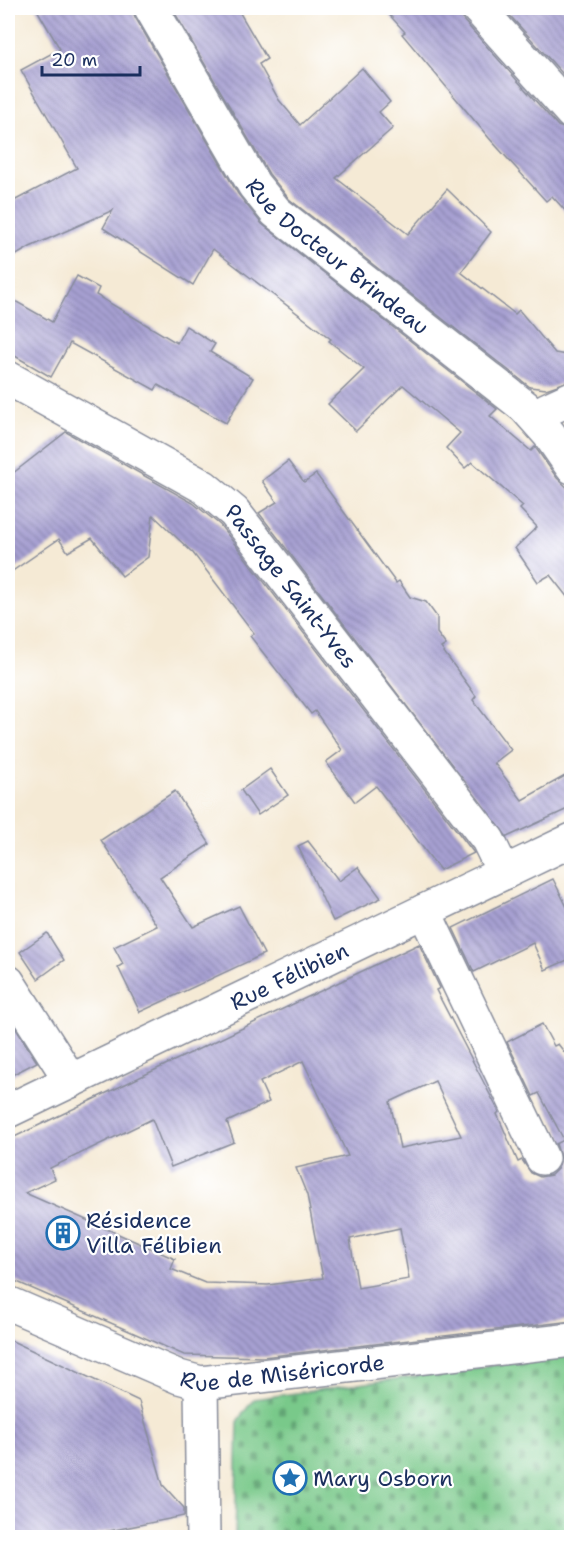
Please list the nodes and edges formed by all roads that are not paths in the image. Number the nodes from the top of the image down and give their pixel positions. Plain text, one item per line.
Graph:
1 (151, 8) edge
2 (478, 8) edge
3 (572, 113) edge
4 (8, 378) edge
5 (572, 398) edge
6 (537, 419) junction
7 (572, 467) edge
8 (572, 840) edge
9 (504, 873) junction
10 (424, 911) junction
11 (8, 982) edge
12 (71, 1081) junction
13 (8, 1111) edge
14 (542, 1158) dead end
15 (8, 1303) edge
16 (572, 1340) edge
17 (201, 1383) junction
18 (203, 1538) edge

1 - 6 street, Rue Docteur Brindeau
2 - 3 street
4 - 9 street, Passage Saint-Yves
5 - 6 street
6 - 7 street, Rue Docteur Brindeau
8 - 9 street, Rue Félibien
9 - 10 street, Rue Félibien
10 - 12 street, Rue Félibien
10 - 14 street
11 - 12 street
12 - 13 street, Rue Félibien
15 - 17 street, Rue de Miséricorde
16 - 17 street, Rue de Miséricorde
17 - 18 street

